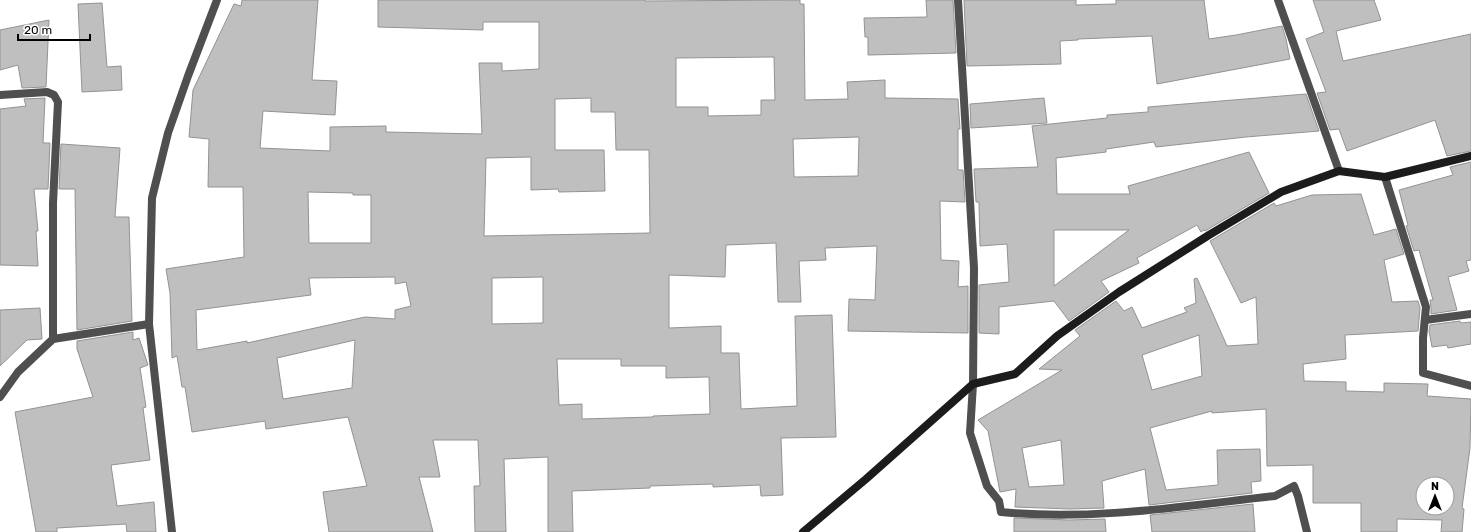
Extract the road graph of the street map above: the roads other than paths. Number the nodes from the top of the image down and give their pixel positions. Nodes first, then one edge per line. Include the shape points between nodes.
1 (217, 0) edge
2 (958, 0) edge
3 (1278, 0) edge
4 (0, 95) edge
5 (1471, 156) edge
6 (1339, 171) junction
7 (1385, 177) junction
8 (1471, 314) edge
9 (1425, 320) junction
10 (149, 324) junction
11 (53, 339) junction
12 (973, 384) junction
13 (1471, 386) edge
14 (0, 397) edge
15 (172, 532) edge
16 (803, 532) edge
17 (1307, 532) edge

1 - 10 street via 168,134 152,198
2 - 12 street via 974,268
3 - 6 street
4 - 11 street via 47,92 54,95 58,102 53,203
5 - 7 street
6 - 7 street
6 - 12 street via 1281,192 1209,235 1119,292 1057,336 1015,374
7 - 9 street via 1426,307
8 - 9 street
9 - 13 street via 1423,373
10 - 11 street
10 - 15 street
11 - 14 street via 18,372
12 - 16 street
12 - 17 street via 970,433 987,486 999,501 1001,512 1032,515 1095,515 1275,496 1294,486

